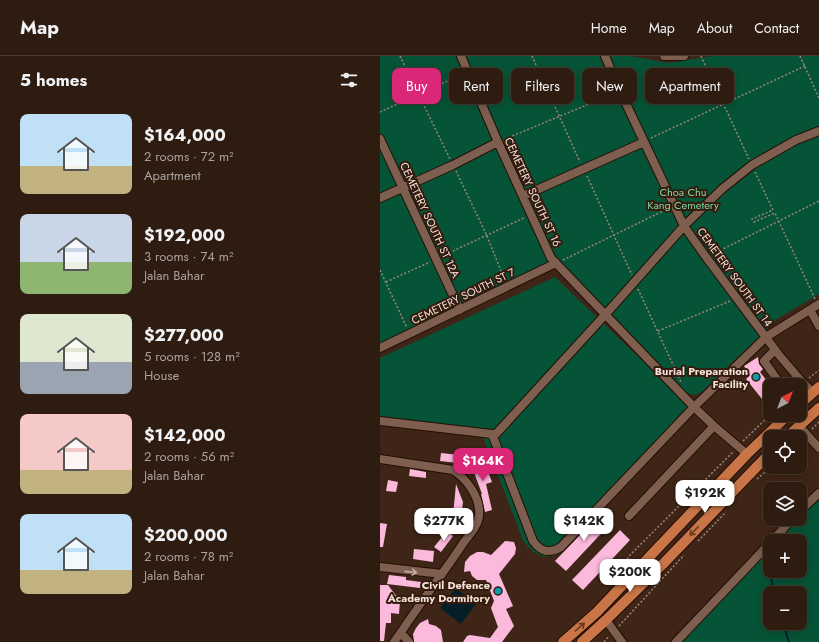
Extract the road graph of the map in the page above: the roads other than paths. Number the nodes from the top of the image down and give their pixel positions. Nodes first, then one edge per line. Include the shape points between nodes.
1 (461, 56) edge
2 (605, 56) edge
3 (664, 56) edge
4 (684, 56) edge
5 (819, 131) edge
6 (380, 139) edge
7 (498, 142) junction
8 (644, 142) junction
9 (402, 188) junction
10 (523, 196) junction
11 (380, 198) edge
12 (684, 226) junction
13 (556, 263) junction
14 (819, 304) edge
15 (460, 310) junction
16 (810, 310) junction
17 (605, 315) junction
18 (819, 326) edge
19 (766, 338) junction
20 (380, 348) edge
21 (776, 350) junction
22 (776, 378) edge
23 (816, 390) edge
24 (807, 398) edge
25 (694, 407) junction
26 (819, 408) edge
27 (380, 421) edge
28 (781, 422) edge
29 (714, 426) junction
30 (799, 426) junction
31 (795, 430) edge
32 (492, 434) junction
33 (819, 448) edge
34 (747, 454) junction
35 (380, 459) edge
36 (763, 460) edge
37 (819, 493) edge
38 (807, 504) edge
39 (629, 516) dead end
40 (786, 526) edge
41 (778, 534) edge
42 (763, 550) edge
43 (647, 559) junction
44 (663, 564) junction
45 (380, 567) edge
46 (442, 574) junction
47 (606, 620) junction
48 (401, 633) junction
49 (394, 642) edge
50 (409, 642) edge
51 (563, 642) edge
52 (582, 642) edge
53 (622, 642) edge
54 (676, 642) edge

1 - 7 lane, CEMETERY SOUTH ST 16
2 - 8 lane, CEMETERY SOUTH ST 14
3 - 4 lane
5 - 12 lane via 796,140 752,165 722,189
6 - 9 lane, CEMETERY SOUTH ST 12A
7 - 9 lane
7 - 10 lane, CEMETERY SOUTH ST 16
8 - 10 lane
8 - 12 lane, CEMETERY SOUTH ST 14
9 - 11 lane
9 - 15 lane, CEMETERY SOUTH ST 12A
10 - 13 lane, CEMETERY SOUTH ST 16 via 551,258
12 - 17 lane
12 - 19 lane, CEMETERY SOUTH ST 14
13 - 15 lane, CEMETERY SOUTH ST 7
13 - 17 lane, CEMETERY SOUTH ST 16
14 - 16 lane
15 - 20 lane, CEMETERY SOUTH ST 7
16 - 18 lane
16 - 19 lane
17 - 25 lane, CEMETERY SOUTH ST 16
17 - 32 lane via 496,434
19 - 21 lane, CEMETERY SOUTH ST 14
19 - 25 lane
21 - 22 lane via 764,361
21 - 23 lane, CEMETERY SOUTH ST 14 via 803,383
23 - 24 main road
25 - 29 lane, CEMETERY SOUTH ST 16
25 - 32 lane via 561,547 554,551 543,550 533,541
26 - 30 main road
27 - 32 lane
28 - 34 main road
29 - 34 lane, CEMETERY SOUTH ST 16
29 - 39 lane
30 - 31 main road
30 - 33 lane
34 - 43 main road
35 - 46 lane via 453,470 470,486 479,508 479,515 476,524
36 -> 44 main road
37 - 38 lane
40 - 41 lane
42 - 54 lane
43 - 44 main road via 659,556
51 -> 43 main road via 597,612
44 - 47 main road
45 -> 46 lane
46 - 48 lane
47 - 52 main road
47 - 53 lane
48 - 49 lane
48 - 50 lane

